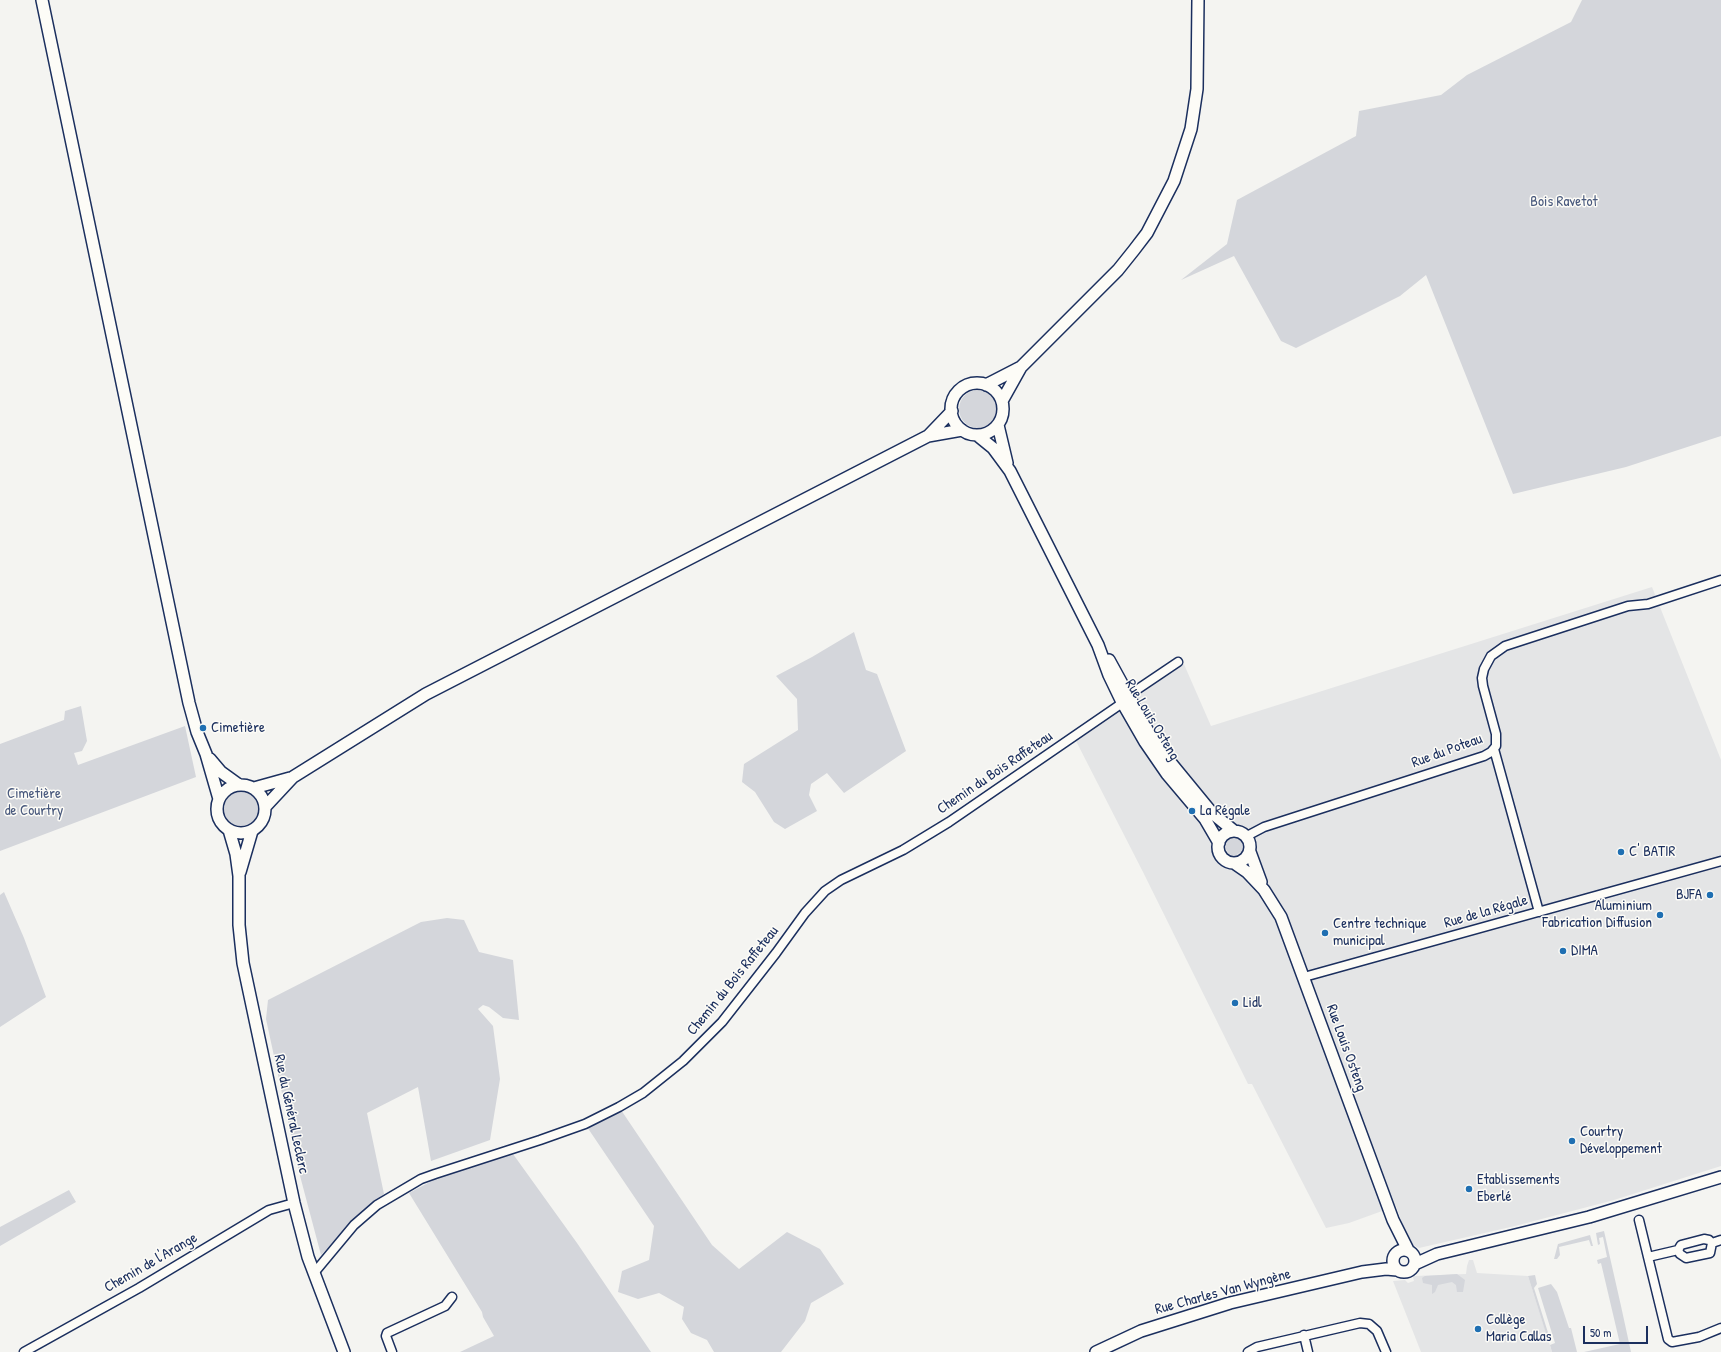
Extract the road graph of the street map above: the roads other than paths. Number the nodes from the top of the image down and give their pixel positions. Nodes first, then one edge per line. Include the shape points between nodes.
1 (42, 0) edge
2 (1198, 0) edge
3 (1021, 367) junction
4 (986, 385) junction
5 (1002, 401) junction
6 (952, 411) junction
7 (998, 425) junction
8 (962, 430) junction
9 (977, 435) junction
10 (928, 436) junction
11 (1010, 471) junction
12 (1721, 580) edge
13 (1178, 662) dead end
14 (1126, 699) junction
15 (1494, 749) junction
16 (206, 754) junction
17 (293, 777) junction
18 (239, 785) junction
19 (254, 788) junction
20 (219, 799) junction
21 (265, 807) junction
22 (229, 830) junction
23 (1234, 830) junction
24 (252, 831) junction
25 (1247, 836) junction
26 (1219, 843) junction
27 (1250, 852) junction
28 (1721, 861) edge
29 (1234, 863) junction
30 (239, 876) junction
31 (1264, 890) junction
32 (1539, 912) junction
33 (1304, 977) junction
34 (1721, 1177) edge
35 (294, 1203) junction
36 (1393, 1220) junction
37 (1639, 1220) dead end
38 (1721, 1240) edge
39 (1712, 1243) junction
40 (1678, 1250) junction
41 (1394, 1255) junction
42 (1412, 1256) junction
43 (1648, 1257) junction
44 (1397, 1270) junction
45 (1362, 1272) junction
46 (314, 1273) junction
47 (452, 1297) dead end
48 (1721, 1328) edge
49 (1304, 1335) junction
50 (24, 1352) edge
51 (344, 1352) edge
52 (392, 1352) edge
53 (1096, 1352) edge
54 (1248, 1352) edge
55 (1308, 1352) edge
56 (1386, 1352) edge

1 - 16 street via 196,732
2 - 3 street via 1197,89 1191,128 1174,181 1147,233 1118,270
3 - 4 street
3 - 5 street
4 - 5 street via 997,393
4 - 6 street via 973,384 963,388 956,395
5 - 7 street via 1003,413
6 - 8 street via 955,422
6 - 10 street
7 - 9 street via 988,433
7 - 11 street, Rue Louis Osteng
8 - 9 street
8 - 10 street
9 - 11 street, Rue Louis Osteng via 993,448
10 - 17 street via 445,684
11 - 14 street, Rue Louis Osteng via 1098,645 1109,659
12 - 15 street, Rue du Poteau via 1648,604 1628,606 1498,650 1487,662 1482,678 1496,734
13 - 14 street, Chemin du Bois Raffeteau
14 - 23 street, Rue Louis Osteng via 1176,771 1212,813
14 - 26 street, Rue Louis Osteng via 1156,759 1205,819
14 - 46 street, Chemin du Bois Raffeteau via 924,838 841,880 825,891 805,913 722,1022 683,1061 644,1093 584,1124 421,1179 378,1205 354,1225
15 - 25 street, Rue du Poteau via 1484,756 1264,827
15 - 32 street
16 - 18 street via 221,772
16 - 20 street
17 - 19 street
17 - 21 street
18 - 19 street
18 - 20 street via 231,787
19 - 21 street
20 - 22 street via 217,813
21 - 24 street via 262,821
22 - 24 street via 236,833
22 - 30 street, Rue du Général Leclerc
23 - 25 street
23 - 26 street via 1224,834
24 - 30 street, Rue du Général Leclerc
25 - 27 street
26 - 29 street via 1219,852 1225,860
27 - 29 street via 1244,860
27 - 31 street, Rue Louis Osteng
28 - 32 street, Rue de la Régale
29 - 31 street, Rue Louis Osteng via 1247,872
30 - 35 street, Rue du Général Leclerc via 239,925 244,963
31 - 33 street, Rue Louis Osteng via 1281,917
32 - 33 street, Rue de la Régale
33 - 36 street, Rue Louis Osteng
34 - 42 street via 1589,1217 1437,1254
35 - 46 street, Rue du Général Leclerc
35 - 50 street, Chemin de l'Arange via 269,1210 139,1288
36 - 41 street, Rue Louis Osteng
36 - 42 street, Rue Louis Osteng
37 - 43 street
38 - 39 street
39 - 40 street via 1704,1239 1681,1245
39 - 40 street via 1710,1253 1686,1258
40 - 43 street
41 - 42 street via 1402,1250
41 - 44 street via 1393,1264
41 - 45 street, Rue Charles Van Wyngène
42 - 44 street via 1414,1267 1408,1272
43 - 48 street via 1670,1341 1699,1337
44 - 45 street, Rue Charles Van Wyngène
45 - 53 street, Rue Charles Van Wyngène via 1203,1311 1141,1331
46 - 51 street, Rue du Général Leclerc
47 - 52 street via 445,1306 387,1333
49 - 54 street via 1257,1347
49 - 55 street
49 - 56 street via 1354,1323 1365,1323 1377,1331

